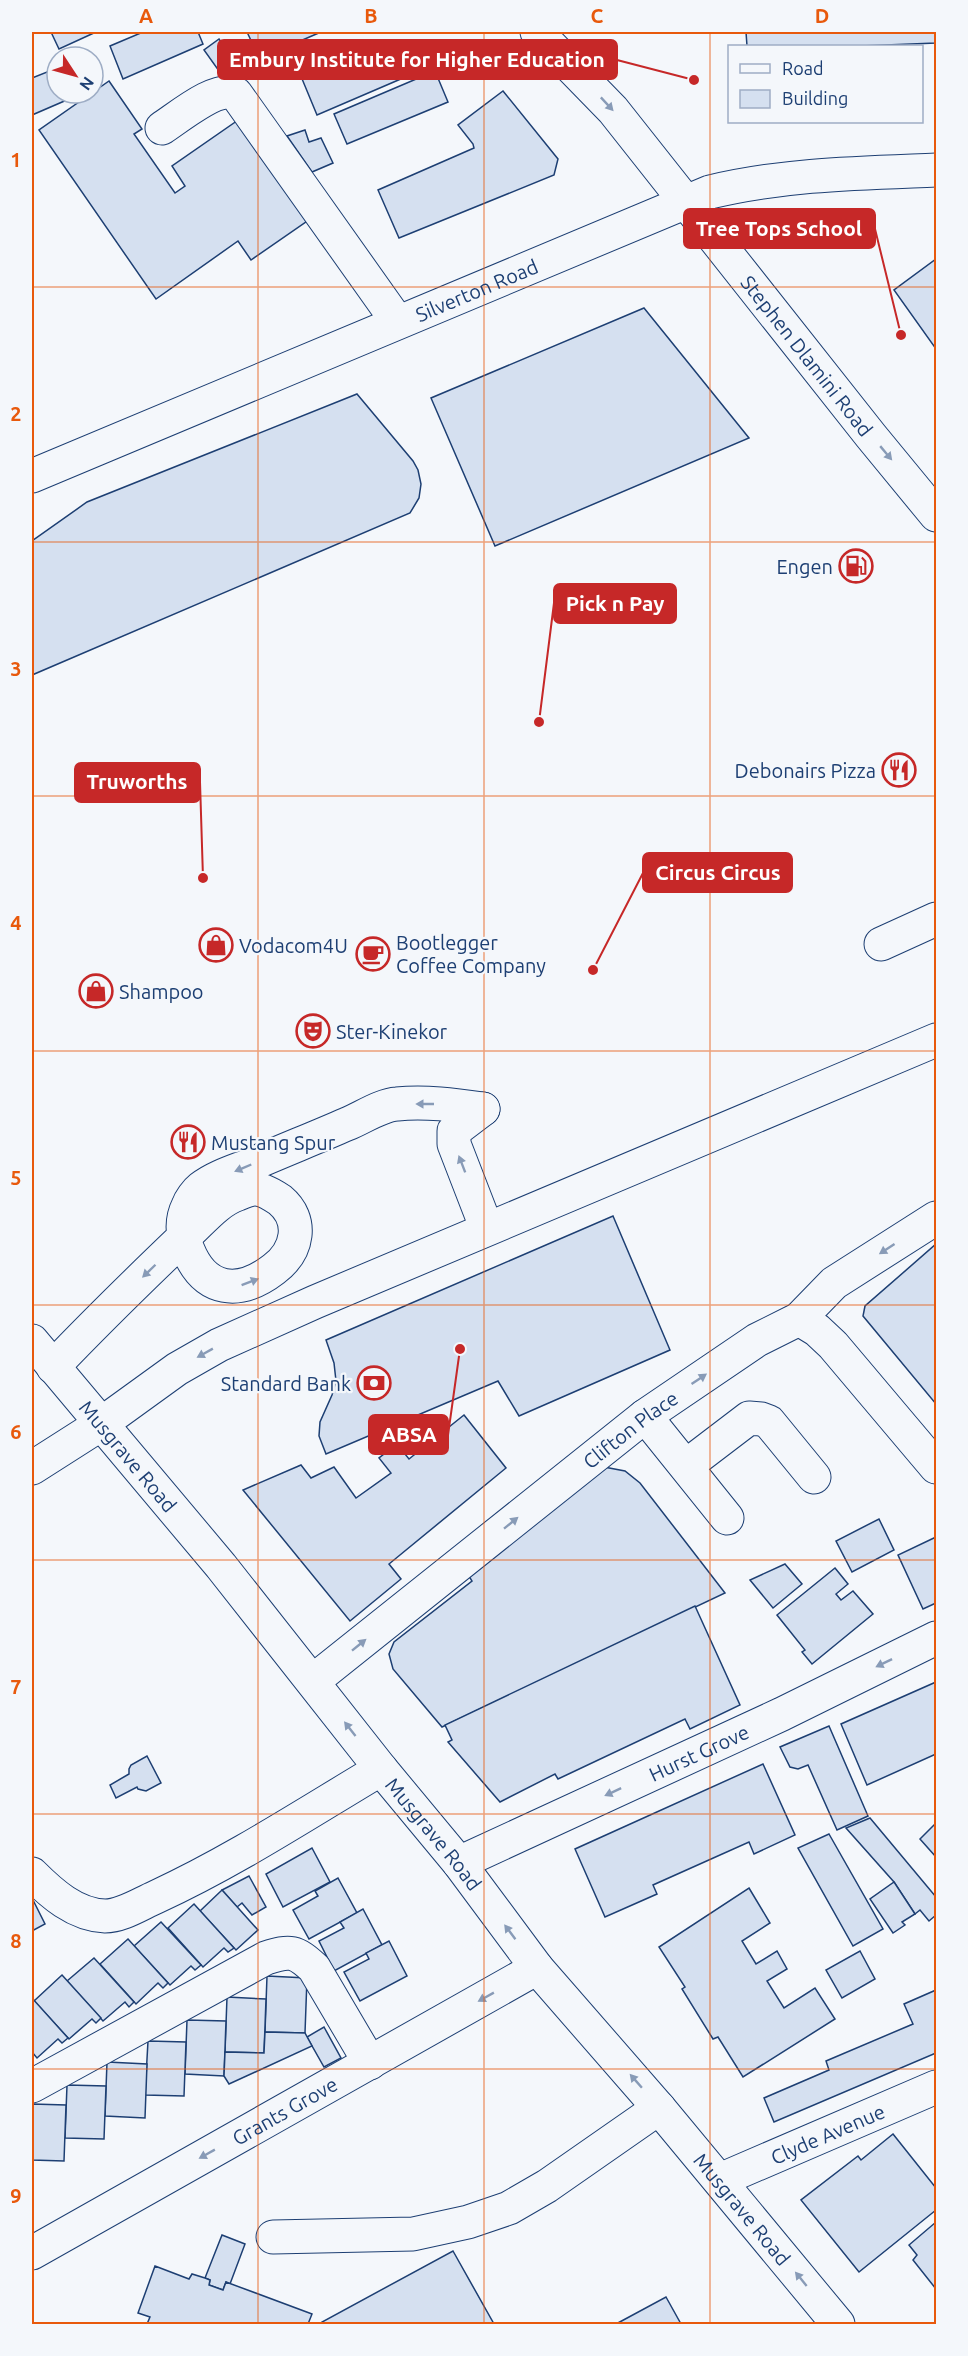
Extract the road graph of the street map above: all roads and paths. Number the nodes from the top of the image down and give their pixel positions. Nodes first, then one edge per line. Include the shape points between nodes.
1 (537, 32) edge
2 (162, 128) dead end
3 (936, 170) edge
4 (686, 201) junction
5 (397, 321) junction
6 (32, 476) edge
7 (936, 515) edge
8 (936, 919) edge
9 (881, 944) dead end
10 (936, 1041) edge
11 (936, 1218) edge
12 (483, 1219) dead end
13 (799, 1319) junction
14 (32, 1341) edge
15 (53, 1367) junction
16 (645, 1416) junction
17 (101, 1424) junction
18 (686, 1467) junction
19 (936, 1467) edge
20 (32, 1468) edge
21 (814, 1477) dead end
22 (728, 1518) dead end
23 (936, 1638) edge
24 (313, 1681) junction
25 (381, 1769) junction
26 (459, 1863) junction
27 (32, 1874) edge
28 (537, 1968) junction
29 (370, 2062) junction
30 (32, 2086) edge
31 (936, 2087) edge
32 (659, 2108) junction
33 (720, 2180) junction
34 (273, 2237) dead end
35 (32, 2253) edge
36 (837, 2325) edge

1 -> 4 street, Stephen Dlamini Road via 613,110
2 - 5 street via 218,93 236,94
3 - 4 street, Silverton Road via 784,178 740,185
4 - 5 street, Silverton Road
4 -> 7 street, Stephen Dlamini Road
5 - 6 street, Silverton Road
8 - 9 street
10 -> 17 street via 219,1345 177,1369
11 -> 13 street, Clifton Place via 834,1283
12 -> 15 street via 454,1144 454,1131 483,1109 395,1104 201,1188 188,1204 182,1223 184,1238
16 -> 13 street, Clifton Place via 756,1340
13 - 19 street via 833,1346
14 - 15 street, Musgrave Road
15 - 17 street, Musgrave Road
16 - 18 street
24 -> 16 street, Clifton Place
17 - 20 street
17 - 24 street, Musgrave Road
18 - 21 street via 749,1418 755,1418 769,1422
18 - 22 street
23 -> 26 street, Hurst Grove via 782,1714
25 -> 24 street, Musgrave Road
25 - 26 street, Musgrave Road
25 - 27 street via 183,1885 124,1912 105,1916 83,1911 53,1895
28 -> 26 street, Musgrave Road
28 -> 29 street, Grants Grove
32 -> 28 street, Musgrave Road
29 - 30 street via 314,1968 291,1952 267,1958
29 -> 35 street, Grants Grove
31 - 33 street, Clyde Avenue
32 - 33 street, Musgrave Road
32 - 34 street via 547,2186 509,2208 468,2222 413,2234
36 -> 33 street, Musgrave Road

